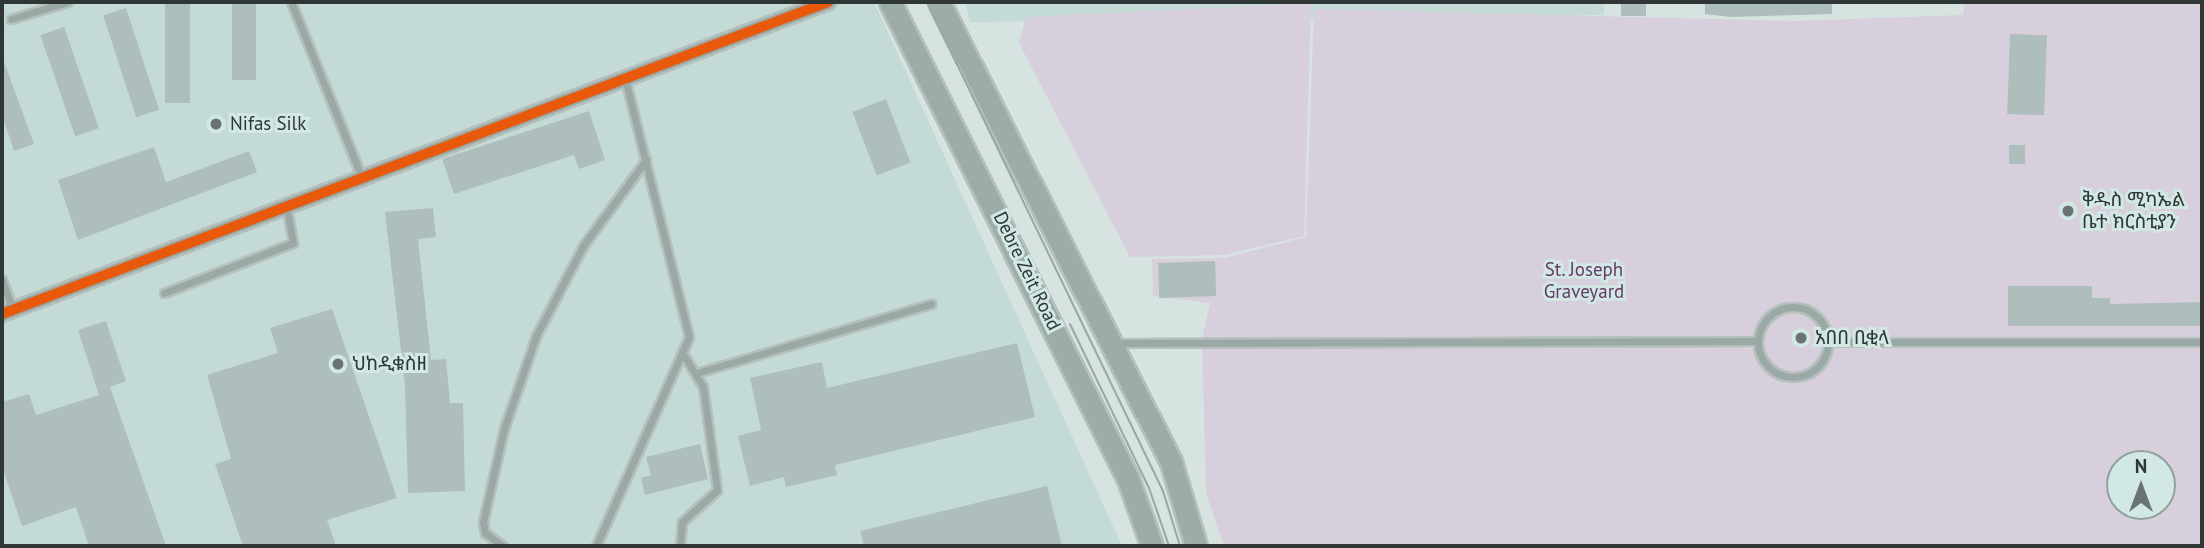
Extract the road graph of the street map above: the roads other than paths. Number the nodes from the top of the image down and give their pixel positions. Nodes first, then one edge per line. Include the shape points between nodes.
1 (67, 2) edge
2 (291, 2) edge
3 (828, 2) edge
4 (890, 2) edge
5 (939, 2) edge
6 (11, 19) dead end
7 (624, 74) junction
8 (646, 160) junction
9 (361, 175) junction
10 (285, 204) junction
11 (2, 280) edge
12 (164, 293) dead end
13 (931, 304) dead end
14 (7, 312) edge
15 (1758, 341) junction
16 (1829, 342) junction
17 (2202, 342) edge
18 (1108, 343) junction
19 (685, 357) junction
20 (699, 372) junction
21 (503, 546) edge
22 (596, 546) edge
23 (680, 546) edge
24 (1152, 546) edge
25 (1196, 546) edge

1 - 6 lane
2 - 9 lane
3 - 7 street
4 - 24 main road, Debre Zeit Road via 1123,467
5 - 18 main road
7 - 8 lane
7 - 9 street
8 - 19 lane via 689,337
8 - 21 lane via 583,246 536,336 504,429 483,522 485,533
9 - 10 street
10 - 12 lane via 293,243
10 - 14 street
11 - 14 lane
13 - 20 lane
15 - 16 lane via 1769,316 1794,307 1819,317
15 - 16 lane via 1768,366 1793,377 1818,367
15 - 18 lane
16 - 17 lane
18 - 25 main road via 1171,462
19 - 20 lane
19 - 22 lane
20 - 23 lane via 717,490 682,522

